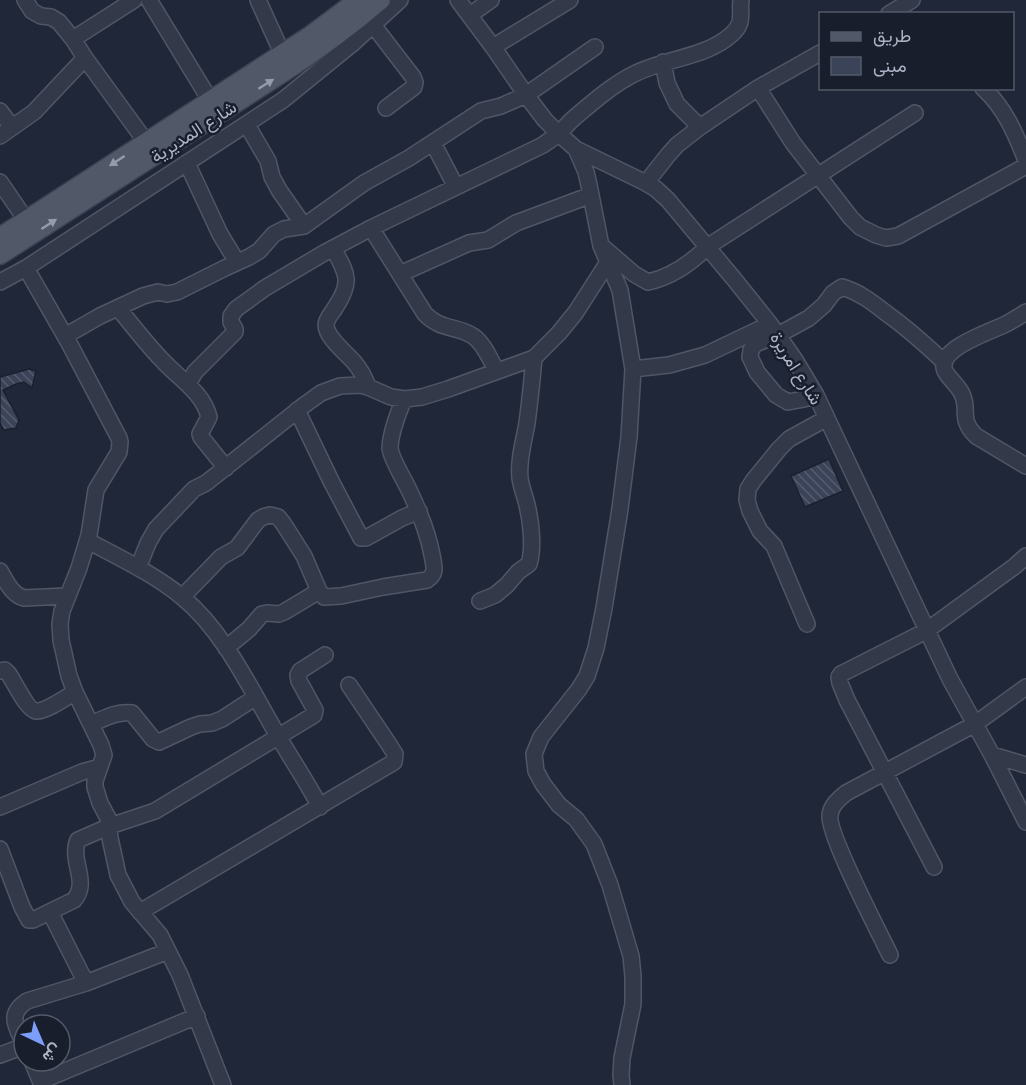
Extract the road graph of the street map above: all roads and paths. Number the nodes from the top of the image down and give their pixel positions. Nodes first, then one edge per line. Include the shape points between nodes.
1 (25, 0) edge
2 (134, 0) edge
3 (149, 0) edge
4 (258, 0) edge
5 (358, 0) edge
6 (381, 0) edge
7 (400, 0) edge
8 (458, 0) edge
9 (491, 0) edge
10 (570, 0) edge
11 (741, 0) edge
12 (912, 5) edge
13 (894, 12) edge
14 (470, 15) junction
15 (373, 25) junction
16 (73, 39) junction
17 (493, 47) junction
18 (595, 47) dead end
19 (282, 53) junction
20 (819, 53) edge
21 (85, 58) junction
22 (663, 62) junction
23 (758, 88) junction
24 (985, 90) edge
25 (526, 95) junction
26 (214, 108) junction
27 (386, 108) dead end
28 (0, 111) edge
29 (915, 113) dead end
30 (247, 125) junction
31 (700, 128) junction
32 (6, 131) edge
33 (559, 134) junction
34 (146, 142) junction
35 (433, 143) junction
36 (576, 149) junction
37 (1026, 160) edge
38 (187, 163) junction
39 (1026, 166) edge
40 (817, 176) junction
41 (0, 182) edge
42 (646, 183) junction
43 (456, 187) junction
44 (591, 195) junction
45 (26, 220) junction
46 (303, 226) junction
47 (371, 228) junction
48 (0, 237) edge
49 (601, 246) junction
50 (333, 248) junction
51 (707, 248) junction
52 (0, 255) edge
53 (237, 262) junction
54 (608, 262) junction
55 (26, 268) junction
56 (400, 274) junction
57 (0, 282) edge
58 (118, 308) junction
59 (1026, 312) edge
60 (774, 329) junction
61 (65, 336) junction
62 (534, 358) junction
63 (944, 362) junction
64 (633, 369) junction
65 (497, 371) junction
66 (188, 384) junction
67 (368, 387) junction
68 (816, 395) junction
69 (405, 399) junction
70 (297, 410) junction
71 (827, 418) junction
72 (1026, 466) edge
73 (226, 468) junction
74 (419, 512) junction
75 (88, 541) junction
76 (1026, 556) edge
77 (138, 568) junction
78 (0, 571) edge
79 (319, 591) junction
80 (66, 596) junction
81 (182, 597) junction
82 (480, 601) dead end
83 (807, 624) dead end
84 (926, 631) junction
85 (226, 648) junction
86 (325, 655) dead end
87 (0, 671) edge
88 (349, 685) dead end
89 (1026, 687) edge
90 (75, 692) junction
91 (256, 697) junction
92 (91, 724) junction
93 (975, 724) junction
94 (278, 736) junction
95 (992, 755) junction
96 (1026, 765) edge
97 (100, 767) junction
98 (884, 772) junction
99 (0, 807) edge
100 (320, 807) junction
101 (1026, 822) edge
102 (110, 826) junction
103 (0, 849) edge
104 (934, 867) dead end
105 (50, 912) junction
106 (140, 912) junction
107 (168, 951) junction
108 (890, 955) dead end
109 (86, 983) junction
110 (15, 1013) edge
111 (197, 1016) junction
112 (42, 1083) edge
113 (224, 1085) edge
114 (622, 1085) edge

1 - 16 street via 32,11 59,22
2 - 16 street
3 - 26 street
4 - 19 street
5 - 19 main road, شارع المديرية
26 -> 6 main road, شارع المديرية via 284,72
7 - 15 street
8 - 14 street, شارع امريرة
9 - 14 street
10 - 17 street
11 - 22 street via 741,18 730,36 702,51
12 - 13 street
14 - 17 street, شارع امريرة
15 - 27 street via 415,82 414,87
15 - 30 street
16 - 21 street
17 - 25 street, شارع امريرة
18 - 25 street
19 - 26 main road, شارع المديرية
20 - 23 street
21 - 32 street via 44,103
21 - 34 street
22 - 31 street via 677,104
22 - 33 street via 611,88
23 - 31 street
23 - 40 street
24 - 37 street via 1003,111
25 - 33 street, شارع امريرة
25 - 35 street via 481,111
26 - 34 main road, شارع المديرية
52 -> 26 main road, شارع المديرية
28 - 32 street
29 - 40 street
30 - 38 street
30 - 46 street via 279,190
31 - 42 street via 677,145
33 - 36 street, شارع امريرة
33 - 43 street
34 -> 45 main road, شارع المديرية
35 - 43 street
35 - 46 street via 364,183
36 - 42 street, شارع امريرة
36 - 44 street
38 - 53 street
38 - 55 street
39 - 40 street via 898,236 886,238 856,222
40 - 51 street
41 - 45 street
42 - 51 street, شارع امريرة via 668,200
43 - 47 street
44 - 49 street
44 - 56 street
45 - 48 main road, شارع المديرية
46 - 53 street via 274,234 259,251
47 - 50 street
47 - 56 street
49 - 51 street via 648,282 679,270
49 - 54 street
50 - 66 street via 236,309 231,316 235,332
50 - 67 street via 346,275 346,288 327,319 326,328 358,367
51 - 60 street, شارع امريرة
53 - 58 street via 177,291 143,296
54 - 62 street via 576,312
54 - 64 street via 620,290
55 - 57 street
55 - 61 street
56 - 65 street via 425,315 433,322 474,337
58 - 61 street
58 - 66 street
59 - 63 street via 966,342
60 - 63 street via 809,318 842,287 855,290 876,305
60 - 64 street via 705,355
60 - 68 street, شارع امريرة
60 - 68 street via 751,350 757,372 776,395 788,402
61 - 75 street via 120,442 96,490
62 - 65 street
62 - 82 street via 519,477 528,508 530,562 504,588
63 - 72 street via 944,370 963,395 970,430
64 - 114 street via 627,457 596,648 587,676 541,737 534,754 543,784 594,844 624,929 631,957 633,1004 622,1058
65 - 69 street via 432,395
66 - 73 street via 209,417 201,437
67 - 69 street
67 - 70 street via 340,386 321,393
68 - 71 street, شارع امريرة
69 - 74 street via 390,448
70 - 73 street
70 - 74 street via 362,538
71 - 83 street via 789,438 748,489 750,511 760,531 774,546
71 - 84 street, شارع امريرة
73 - 77 street via 194,489 156,529
74 - 79 street via 434,564 434,573 427,580 340,596 324,597
75 - 77 street
75 - 80 street
76 - 84 street
77 - 81 street
78 - 80 street via 19,597
79 - 81 street via 304,556 283,523 270,515 258,520 237,548 221,557
79 - 85 street via 284,612 262,614
80 - 90 street via 61,640
81 - 85 street
84 - 93 street, شارع امريرة
84 - 98 street via 839,677
85 - 91 street
86 - 94 street via 298,675 315,714
87 - 90 street via 6,671 34,711
88 - 100 street via 395,759
89 - 93 street
90 - 92 street
91 - 92 street via 222,719 191,727 159,742 132,713 114,714
91 - 94 street
92 - 97 street via 104,755
93 - 95 street, شارع امريرة
93 - 98 street
94 - 100 street
94 - 102 street via 155,811
95 - 96 street
95 - 101 street, شارع امريرة
97 - 99 street
97 - 102 street via 94,787
98 - 104 street
98 - 108 street via 846,793 835,803 830,815 841,852
100 - 106 street
102 - 105 street via 78,840 75,852 81,882 77,897
102 - 106 street via 118,875
103 - 105 street via 28,919
105 - 109 street
106 - 107 street
107 - 109 street
107 - 111 street
109 - 110 street via 27,1001
111 - 112 street
111 - 113 street

